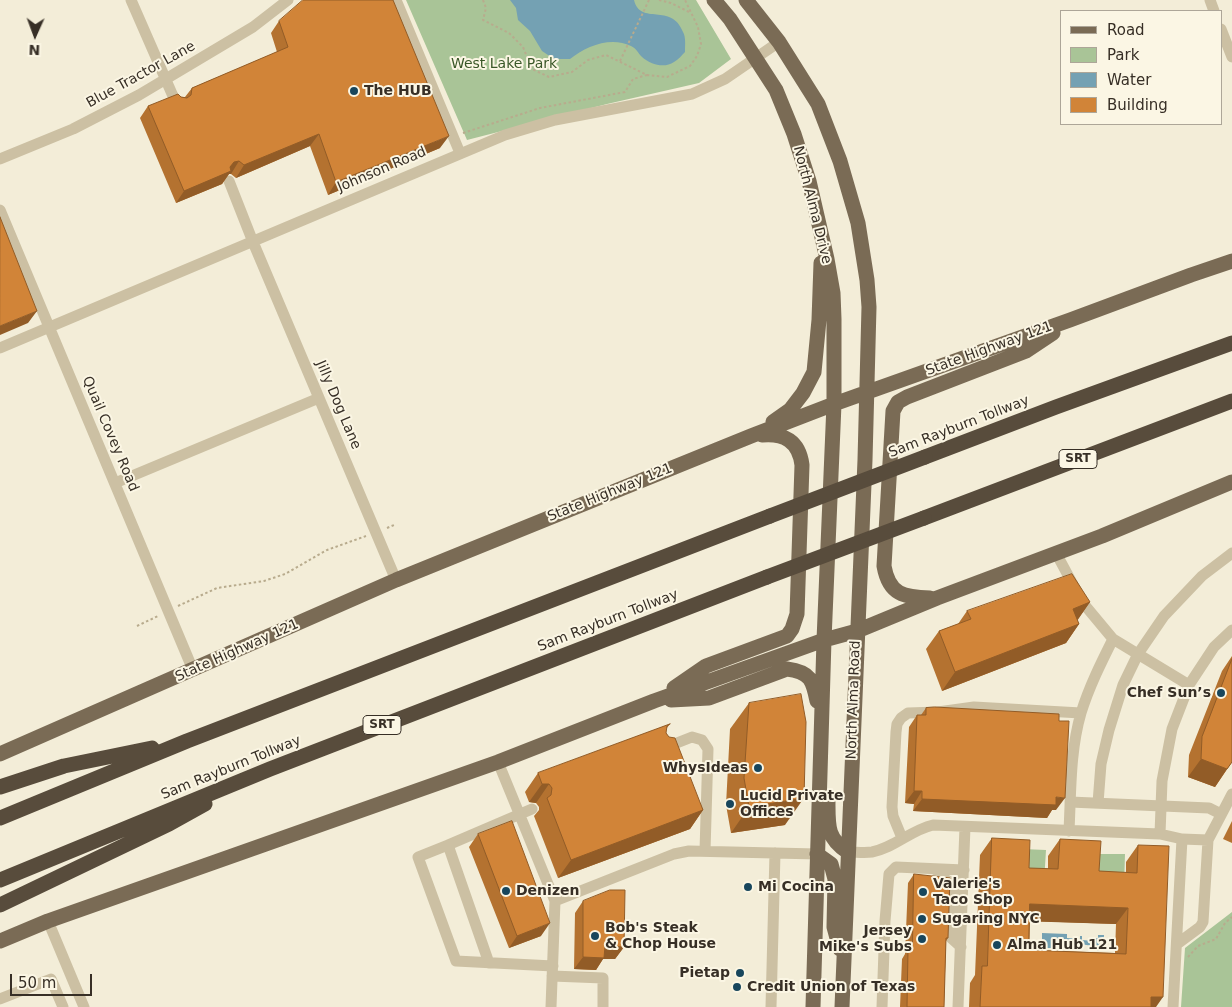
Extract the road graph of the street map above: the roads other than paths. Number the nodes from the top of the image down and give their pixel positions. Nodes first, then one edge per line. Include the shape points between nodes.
1 (131, 0) edge
2 (288, 0) edge
3 (396, 0) edge
4 (714, 0) edge
5 (746, 0) edge
6 (1222, 32) edge
7 (779, 42) junction
8 (1232, 57) edge
9 (757, 59) junction
10 (165, 80) junction
11 (176, 103) edge
12 (460, 153) junction
13 (0, 159) edge
14 (228, 181) edge
15 (0, 210) edge
16 (822, 235) junction
17 (253, 242) junction
18 (1232, 261) edge
19 (1070, 320) junction
20 (49, 328) junction
21 (1232, 343) edge
22 (0, 348) edge
23 (866, 393) junction
24 (319, 398) junction
25 (1232, 400) edge
26 (834, 404) junction
27 (751, 436) junction
28 (1232, 482) edge
29 (115, 483) junction
30 (1232, 553) edge
31 (1056, 554) junction
32 (396, 580) junction
33 (937, 598) junction
34 (1232, 630) edge
35 (857, 631) junction
36 (1113, 638) junction
37 (824, 640) junction
38 (1138, 654) junction
39 (193, 670) junction
40 (1189, 685) junction
41 (654, 701) junction
42 (1081, 713) junction
43 (821, 721) junction
44 (187, 741) junction
45 (660, 749) edge
46 (0, 754) edge
47 (498, 762) junction
48 (894, 766) junction
49 (907, 766) dead end
50 (270, 769) junction
51 (819, 782) junction
52 (0, 787) edge
53 (1232, 794) edge
54 (1070, 802) junction
55 (1098, 803) junction
56 (1161, 805) junction
57 (532, 809) dead end
58 (520, 814) junction
59 (1221, 814) junction
60 (0, 818) edge
61 (966, 827) junction
62 (1069, 830) junction
63 (1160, 834) junction
64 (902, 838) junction
65 (1182, 839) junction
66 (1208, 840) junction
67 (448, 845) junction
68 (705, 851) junction
69 (775, 852) junction
70 (848, 852) junction
71 (817, 854) junction
72 (919, 867) junction
73 (964, 870) junction
74 (0, 880) edge
75 (555, 901) junction
76 (0, 905) edge
77 (48, 921) junction
78 (0, 941) edge
79 (1177, 944) junction
80 (960, 947) junction
81 (844, 961) junction
82 (489, 963) junction
83 (553, 971) junction
84 (0, 998) edge
85 (62, 1007) edge
86 (84, 1007) edge
87 (551, 1007) edge
88 (603, 1007) edge
89 (771, 1007) edge
90 (813, 1007) edge
91 (842, 1007) edge
92 (882, 1007) edge
93 (958, 1007) edge
94 (1173, 1007) edge

1 - 10 street
2 - 10 street, Blue Tractor Lane via 252,27
3 - 12 street
4 - 9 main road, North Alma Drive
5 - 7 main road
6 - 8 street
7 - 9 street, Johnson Road
7 - 23 main road via 818,104 840,161 858,223 867,280
9 - 12 street, Johnson Road via 692,94 555,120
9 - 16 main road, North Alma Drive via 776,90 794,134
10 - 11 street
10 - 13 street, Blue Tractor Lane via 73,129
12 - 17 street, Johnson Road
14 - 17 street, Jilly Dog Lane
15 - 20 street, Quail Covey Road
16 - 26 main road, North Alma Drive via 834,319
16 - 27 main road via 814,372 790,410
17 - 20 street, Johnson Road
17 - 24 street, Jilly Dog Lane
18 - 19 main road, State Highway 121
19 - 23 main road, State Highway 121
19 - 33 main road via 1026,351 907,397 898,402 893,411 884,566 886,578 896,592 910,597
20 - 22 street, Johnson Road
20 - 29 street, Quail Covey Road
21 - 44 highway, Sam Rayburn Tollway, bridge via 770,516
23 - 26 main road, State Highway 121
23 - 35 main road, North Alma Road
24 - 29 street
24 - 32 street, Jilly Dog Lane
25 - 50 highway, Sam Rayburn Tollway / SRT, bridge
26 - 27 main road, State Highway 121
26 - 37 main road
27 - 32 main road, State Highway 121
27 - 41 main road via 775,434 784,437 795,445 801,458 795,622 787,636 706,666
28 - 31 main road
29 - 39 street, Quail Covey Road
30 - 38 street via 1202,576 1164,616
31 - 33 main road
31 - 36 street via 1083,602
32 - 39 main road, State Highway 121
33 - 35 main road
34 - 40 street via 1214,647
35 - 37 main road
35 - 70 main road, North Alma Road
36 - 38 street
36 - 42 street
37 - 41 main road
37 - 43 main road
38 - 40 street
38 - 55 street via 1123,684 1109,730 1101,764
39 - 46 main road, State Highway 121
40 - 56 street via 1172,729
41 - 43 main road via 710,698 788,669 799,670 813,684
41 - 47 main road
42 - 48 street via 974,707 908,713 897,724
42 - 54 street via 1072,765
43 - 51 main road
44 - 52 highway via 64,766
44 - 60 highway, Sam Rayburn Tollway
45 - 68 street via 692,737 702,740 708,749
47 - 58 street
47 - 77 main road
48 - 49 street
48 - 64 street via 892,807
50 - 74 highway, Sam Rayburn Tollway / SRT
50 - 76 highway via 169,824
51 - 70 main road via 826,787 828,795 830,834
51 - 71 main road
53 - 59 street
54 - 55 street
54 - 62 street
55 - 56 street
56 - 59 street via 1209,808
56 - 63 street
57 - 58 street
58 - 67 street
58 - 75 street
59 - 66 street
61 - 62 street via 1024,822
61 - 64 street via 933,825
61 - 73 street
62 - 63 street
63 - 65 street
64 - 70 street via 887,848
65 - 66 street
65 - 79 street
66 - 79 street via 1203,922
67 - 82 street
67 - 82 street via 418,857 456,961
68 - 69 street
68 - 75 street via 674,854
69 - 71 street
69 - 89 street
70 - 81 main road, North Alma Road
71 - 81 main road via 831,864 835,879 834,927
71 - 90 main road
72 - 73 street
72 - 80 street via 926,878 947,879 952,883 951,938
72 - 92 street via 896,867 889,874
73 - 80 street
75 - 83 street
77 - 78 main road
77 - 86 street
79 - 94 street
80 - 93 street
81 - 91 main road, North Alma Road
82 - 83 street
83 - 87 street
83 - 88 street via 603,978
84 - 85 street via 51,979

